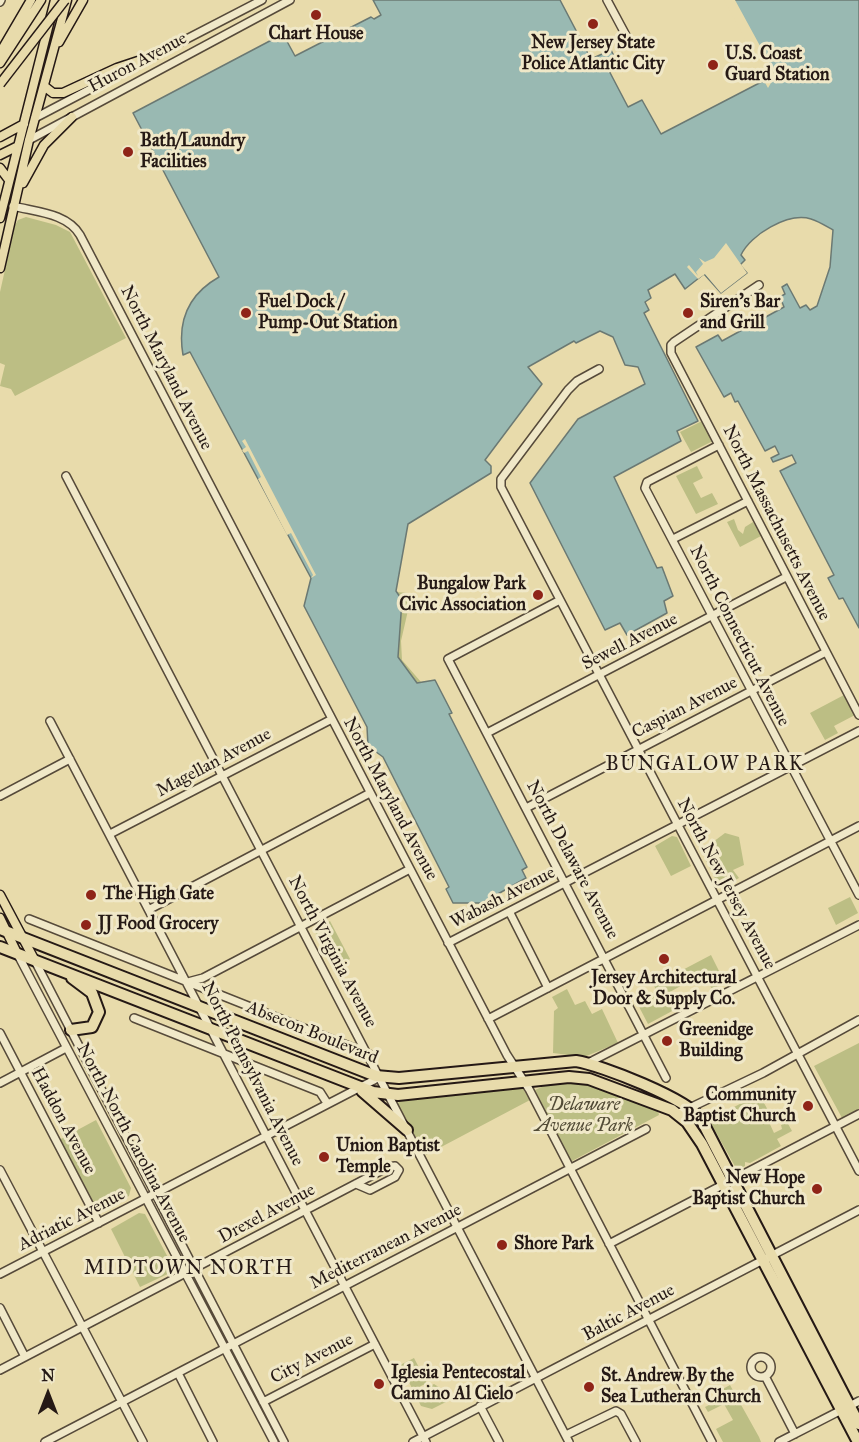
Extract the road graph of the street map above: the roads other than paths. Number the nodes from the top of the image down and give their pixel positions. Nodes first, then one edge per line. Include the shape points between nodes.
1 (31, 0) edge
2 (41, 0) edge
3 (55, 0) edge
4 (66, 0) edge
5 (83, 0) edge
6 (262, 0) edge
7 (290, 0) edge
8 (607, 0) edge
9 (629, 41) dead end
10 (52, 52) junction
11 (0, 53) edge
12 (153, 56) junction
13 (0, 63) edge
14 (0, 84) edge
15 (44, 86) junction
16 (72, 117) junction
17 (35, 118) junction
18 (23, 125) junction
19 (0, 137) edge
20 (29, 140) junction
21 (18, 146) junction
22 (0, 155) edge
23 (0, 168) edge
24 (9, 180) junction
25 (14, 203) junction
26 (0, 218) edge
27 (0, 268) edge
28 (759, 285) dead end
29 (598, 369) dead end
30 (719, 445) junction
31 (66, 476) dead end
32 (748, 501) junction
33 (673, 539) junction
34 (786, 577) junction
35 (560, 600) junction
36 (712, 616) junction
37 (826, 652) junction
38 (599, 674) junction
39 (750, 691) junction
40 (859, 715) edge
41 (332, 719) junction
42 (50, 721) dead end
43 (859, 731) edge
44 (487, 734) junction
45 (637, 750) junction
46 (69, 759) junction
47 (790, 766) junction
48 (222, 775) junction
49 (370, 793) junction
50 (0, 796) edge
51 (526, 808) junction
52 (677, 826) junction
53 (859, 826) edge
54 (110, 834) junction
55 (831, 841) junction
56 (261, 850) junction
57 (410, 869) junction
58 (565, 884) junction
59 (859, 895) edge
60 (0, 896) edge
61 (720, 901) junction
62 (150, 909) junction
63 (510, 913) junction
64 (0, 918) edge
65 (29, 920) dead end
66 (301, 925) junction
67 (859, 925) edge
68 (3, 930) edge
69 (22, 937) junction
70 (448, 943) junction
71 (0, 946) edge
72 (17, 953) junction
73 (34, 958) junction
74 (606, 960) junction
75 (55, 967) junction
76 (758, 977) junction
77 (188, 982) junction
78 (548, 988) junction
79 (197, 1005) junction
80 (134, 1018) dead end
81 (488, 1019) junction
82 (859, 1020) edge
83 (210, 1029) junction
84 (71, 1030) junction
85 (0, 1033) edge
86 (644, 1034) junction
87 (66, 1048) junction
88 (798, 1053) junction
89 (369, 1054) junction
90 (226, 1055) junction
91 (588, 1063) junction
92 (514, 1066) junction
93 (20, 1072) junction
94 (381, 1077) junction
95 (666, 1078) dead end
96 (525, 1082) junction
97 (0, 1083) edge
98 (357, 1087) junction
99 (389, 1095) junction
100 (327, 1103) junction
101 (691, 1107) junction
102 (677, 1114) junction
103 (859, 1114) edge
104 (836, 1126) junction
105 (646, 1129) dead end
106 (407, 1130) junction
107 (268, 1135) junction
108 (570, 1169) junction
109 (0, 1170) edge
110 (859, 1171) edge
111 (728, 1182) junction
112 (356, 1184) junction
113 (155, 1194) junction
114 (146, 1199) junction
115 (306, 1210) junction
116 (859, 1210) edge
117 (99, 1223) junction
118 (459, 1227) junction
119 (609, 1244) junction
120 (43, 1252) junction
121 (767, 1258) junction
122 (194, 1269) junction
123 (186, 1273) junction
124 (0, 1274) edge
125 (345, 1286) junction
126 (0, 1308) edge
127 (649, 1320) junction
128 (83, 1327) junction
129 (232, 1344) junction
130 (375, 1344) junction
131 (224, 1349) junction
132 (25, 1357) junction
133 (0, 1370) edge
134 (178, 1373) junction
135 (765, 1376) dead end
136 (535, 1378) junction
137 (122, 1402) junction
138 (263, 1402) junction
139 (480, 1406) junction
140 (850, 1406) edge
141 (859, 1424) edge
142 (795, 1434) junction
143 (424, 1439) edge
144 (567, 1439) edge
145 (45, 1442) edge
146 (143, 1442) edge
147 (213, 1442) edge
148 (274, 1442) edge
149 (284, 1442) edge
150 (413, 1442) edge
151 (499, 1442) edge
152 (636, 1442) edge
153 (712, 1442) edge
154 (779, 1442) edge
155 (858, 1442) edge

1 - 11 main road
2 - 13 main road
3 - 18 main road
4 - 10 main road
4 - 14 main road, bridge
5 - 10 main road
6 - 12 street, Huron Avenue
7 - 16 street, Huron Avenue
8 - 9 street
10 - 15 main road
12 - 15 main road via 63,93 53,93
12 - 17 street, Huron Avenue
15 - 17 main road
16 - 20 street, Huron Avenue
16 - 25 main road via 44,145
17 - 18 main road, Huron Avenue
17 - 20 main road
18 - 19 main road, Huron Avenue
18 - 21 main road
20 - 21 main road, Huron Avenue
20 - 25 main road
21 - 22 main road, Huron Avenue
21 - 24 main road
23 - 24 main road
24 - 26 main road
25 - 27 main road
25 - 41 street, North Maryland Avenue via 61,219 77,230
28 - 30 street, North Massachusetts Avenue via 671,345 671,354
29 - 35 street, North New Jersey Avenue via 568,390 500,484
30 - 32 street, North Massachusetts Avenue
30 - 33 street, North Connecticut Avenue via 646,485
31 - 48 street, North Virginia Avenue
32 - 33 street
32 - 34 street, North Massachusetts Avenue
33 - 36 street, North Connecticut Avenue
34 - 36 street, Sewell Avenue
34 - 37 street, North Massachusetts Avenue
35 - 38 street, North New Jersey Avenue
35 - 44 street, North Delaware Avenue via 448,659
36 - 38 street, Sewell Avenue
36 - 39 street, North Connecticut Avenue
37 - 39 street, Caspian Avenue
37 - 40 street, North Massachusetts Avenue
38 - 44 street, Sewell Avenue
38 - 45 street, North New Jersey Avenue
39 - 45 street, Caspian Avenue
39 - 47 street, North Connecticut Avenue
41 - 48 street, Magellan Avenue
41 - 49 street, North Maryland Avenue
42 - 46 street, North Pennsylvania Avenue
43 - 47 street, Wabash Avenue
44 - 51 street, North Delaware Avenue
45 - 51 street, Caspian Avenue
45 - 52 street, North New Jersey Avenue
46 - 50 street
46 - 54 street, North Pennsylvania Avenue
47 - 52 street, Wabash Avenue
47 - 55 street, North Connecticut Avenue
48 - 54 street, Magellan Avenue
48 - 56 street, North Virginia Avenue
49 - 56 street
49 - 57 street, North Maryland Avenue
51 - 58 street, North Delaware Avenue
52 - 58 street, Wabash Avenue
52 - 61 street, North New Jersey Avenue
53 - 55 street
54 - 62 street, North Pennsylvania Avenue
55 - 59 street, North Connecticut Avenue
55 - 61 street
56 - 62 street
56 - 66 street, North Virginia Avenue
57 - 66 street
57 - 70 street, North Maryland Avenue
58 - 63 street, Wabash Avenue
58 - 74 street, North Delaware Avenue
60 - 69 main road
61 - 74 street
61 - 76 street, North New Jersey Avenue
62 - 77 street, North Pennsylvania Avenue
63 - 70 street, Wabash Avenue
63 - 78 street
64 - 68 main road
65 - 77 street
66 - 77 street
66 - 89 street, North Virginia Avenue
67 - 76 street
68 - 69 highway, Absecon Boulevard
68 - 72 main road
69 - 73 main road
69 - 79 highway, Absecon Boulevard
70 - 81 street, North Maryland Avenue
71 - 72 highway, Absecon Boulevard
72 - 73 highway, Absecon Boulevard
72 - 87 street, North North Carolina Avenue
73 - 75 highway, Absecon Boulevard
73 - 84 street, North North Carolina Avenue
74 - 78 street
74 - 86 street, North Delaware Avenue
75 - 83 highway, Absecon Boulevard
75 - 84 highway via 88,990 98,1008 98,1019 92,1027
76 - 86 street
76 - 88 street, North New Jersey Avenue
77 - 79 street, North Pennsylvania Avenue
77 - 89 street
78 - 81 street
79 - 83 street, North Pennsylvania Avenue
79 - 94 highway, Absecon Boulevard
80 - 90 street
81 - 92 street, North Maryland Avenue
82 - 88 street
83 - 90 street, North Pennsylvania Avenue
83 - 98 highway, Absecon Boulevard
84 - 113 street, North North Carolina Avenue
85 - 93 street, Haddon Avenue
86 - 91 street
86 - 95 street, North Delaware Avenue
87 - 93 street
87 - 114 street, North North Carolina Avenue
88 - 101 street
88 - 104 street, North New Jersey Avenue
89 - 94 street, North Virginia Avenue
90 - 100 street via 320,1092
90 - 107 street, North Pennsylvania Avenue
91 - 92 highway, Absecon Boulevard
91 - 101 highway, Absecon Boulevard
92 - 94 highway, Absecon Boulevard
92 - 96 street, North Maryland Avenue
93 - 97 street
93 - 117 street, Haddon Avenue
94 - 98 street, Adriatic Avenue
94 - 99 street, North Virginia Avenue
96 - 99 highway, Absecon Boulevard
96 - 102 highway, Absecon Boulevard via 589,1079
96 - 108 street, North Maryland Avenue
98 - 99 highway, Absecon Boulevard
98 - 100 street, Adriatic Avenue
98 - 106 highway
99 - 106 street, North Virginia Avenue
100 - 107 street, Adriatic Avenue
101 - 102 street
101 - 111 highway via 701,1119
102 - 111 highway via 699,1138
103 - 104 street
104 - 110 street, North New Jersey Avenue
104 - 111 street
105 - 108 street, Mediterranean Avenue
106 - 118 street, North Virginia Avenue
107 - 113 street, Adriatic Avenue
107 - 115 street, North Pennsylvania Avenue
108 - 118 street, Mediterranean Avenue
108 - 119 street, North Maryland Avenue
109 - 120 street
111 - 119 street
111 - 121 highway
112 - 112 street, Drexel Avenue via 370,1191 395,1177 399,1170 388,1167
112 - 115 street, Drexel Avenue
113 - 114 street, Adriatic Avenue
113 - 122 street, North North Carolina Avenue
114 - 117 street, Adriatic Avenue
114 - 123 street, North North Carolina Avenue
115 - 122 street, Drexel Avenue
115 - 125 street, North Pennsylvania Avenue
116 - 121 street, Baltic Avenue
117 - 120 street, Adriatic Avenue
118 - 125 street, Mediterranean Avenue
118 - 136 street, North Virginia Avenue
119 - 127 street, North Maryland Avenue
120 - 124 street, Adriatic Avenue
120 - 128 street
121 - 127 street, Baltic Avenue
121 - 140 highway
122 - 123 street, Drexel Avenue
122 - 129 street, North North Carolina Avenue
123 - 128 street, Drexel Avenue
123 - 131 street, North North Carolina Avenue
125 - 129 street, Mediterranean Avenue
125 - 130 street, North Pennsylvania Avenue
126 - 132 street
127 - 136 street, Baltic Avenue
127 - 153 street, North Maryland Avenue
128 - 132 street, Drexel Avenue
128 - 137 street
129 - 131 street, Mediterranean Avenue
129 - 138 street, North North Carolina Avenue
130 - 138 street, City Avenue
130 - 143 street, North Pennsylvania Avenue
131 - 134 street, Mediterranean Avenue
131 - 148 street, North North Carolina Avenue
132 - 133 street, Drexel Avenue
134 - 137 street, Mediterranean Avenue
134 - 147 street
135 - 142 street
136 - 139 street, Baltic Avenue
136 - 144 street, North Virginia Avenue
137 - 145 street, Mediterranean Avenue
137 - 146 street
138 - 149 street, North North Carolina Avenue
139 - 143 street, Baltic Avenue
139 - 151 street
140 - 141 highway
140 - 142 street
140 - 155 highway
142 - 154 street
143 - 150 street, Baltic Avenue
144 - 152 street via 616,1411

